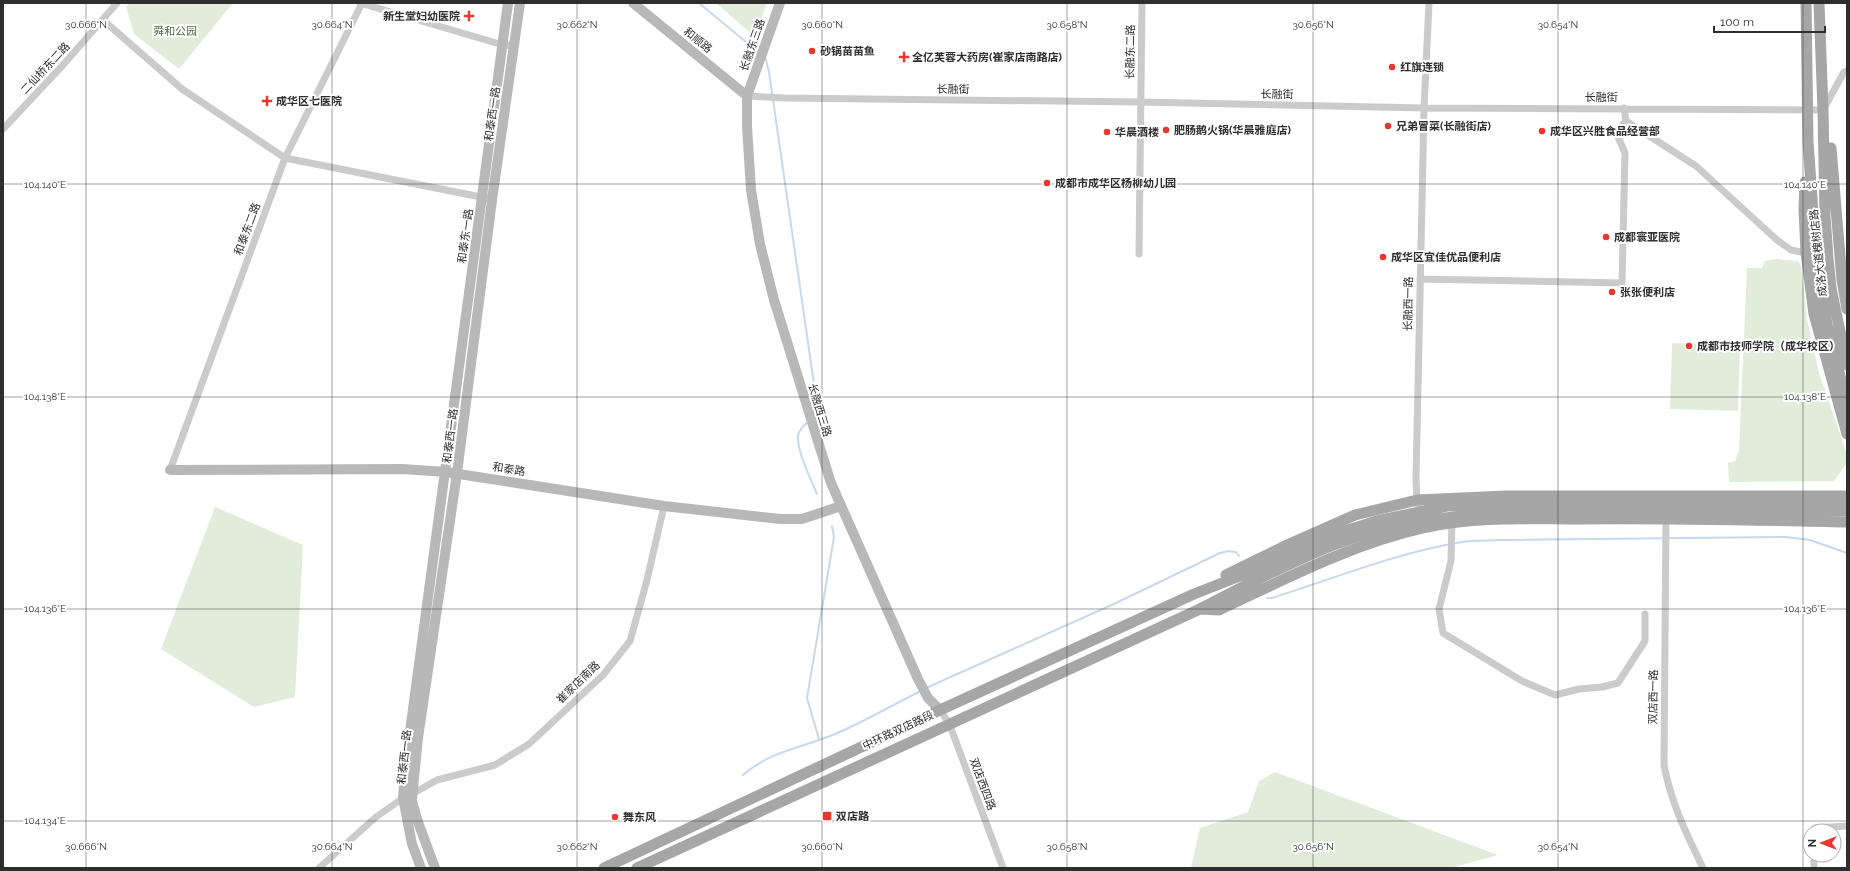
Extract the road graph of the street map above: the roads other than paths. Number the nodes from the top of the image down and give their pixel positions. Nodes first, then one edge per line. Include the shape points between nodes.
1 (116, 3) edge
2 (361, 3) edge
3 (508, 3) edge
4 (520, 3) edge
5 (633, 3) edge
6 (780, 3) edge
7 (1142, 3) edge
8 (1429, 3) edge
9 (1806, 3) edge
10 (1819, 3) edge
11 (102, 20) junction
12 (503, 45) junction
13 (514, 46) junction
14 (1847, 71) edge
15 (747, 96) junction
16 (1140, 102) junction
17 (1424, 108) junction
18 (1624, 108) junction
19 (1807, 110) junction
20 (1823, 110) junction
21 (1626, 121) junction
22 (3, 129) edge
23 (1808, 142) junction
24 (285, 158) junction
25 (487, 198) junction
26 (1819, 216) junction
27 (1806, 253) junction
28 (1139, 254) dead end
29 (1420, 279) junction
30 (1847, 309) edge
31 (1847, 365) edge
32 (1847, 404) edge
33 (1847, 434) edge
34 (170, 470) joint
35 (446, 472) junction
36 (457, 473) junction
37 (1847, 496) edge
38 (1417, 500) junction
39 (1847, 502) edge
40 (664, 506) junction
41 (840, 506) junction
42 (1847, 511) edge
43 (1666, 518) junction
44 (1847, 522) edge
45 (1452, 523) junction
46 (1423, 528) junction
47 (1262, 572) junction
48 (1194, 594) junction
49 (1200, 609) junction
50 (1645, 614) dead end
51 (940, 710) junction
52 (949, 723) junction
53 (408, 796) junction
54 (318, 868) edge
55 (421, 868) edge
56 (435, 868) edge
57 (604, 868) edge
58 (637, 868) edge
59 (1003, 868) edge
60 (1703, 868) edge

1 - 11 street, 二仙桥东二路
2 - 12 street
2 - 24 street, 和泰东二路
3 - 12 street, 和泰东一路
4 - 13 street, 和泰西一路
5 - 15 street, 和顺路
6 - 15 street, 长融东三路
7 - 16 street, 长融东二路
8 - 17 street, 长融西一路
9 - 19 main road, 成洛大道槐树店路
10 - 20 main road, 成洛大道槐树店路
11 - 22 street, 二仙桥东二路
11 - 24 street via 182,89
12 - 13 street
12 - 25 street, 和泰东一路
13 - 25 street, 和泰西一路
14 - 20 street via 1844,72
15 - 16 street, 长融街
15 - 41 street, 长融西三路 via 751,190 760,244 778,315
16 - 17 street, 长融街
16 - 28 street, 长融东二路
17 - 18 street, 长融街
17 - 29 street, 长融西一路
18 - 19 street, 长融街
18 - 21 street
19 - 20 street, 长融街
19 - 23 main road, 成洛大道槐树店路
20 - 26 main road, 成洛大道槐树店路
20 - 30 main road via 1830,146
21 - 27 street via 1696,166 1778,240 1792,250
21 - 29 street via 1616,132 1625,152 1622,283
23 - 26 main road, 成洛大道槐树店路
23 - 27 main road via 1804,210
24 - 25 street
24 - 34 street, 和泰东二路
25 - 35 street, 和泰东一路
25 - 36 street, 和泰西一路
26 - 31 main road, 成洛大道槐树店路
26 - 32 main road, 成洛大道槐树店路 via 1818,268 1827,324
27 - 33 main road via 1814,314
29 - 38 street, 长融西一路
34 - 35 street, 和泰路 via 402,469
35 - 36 street, 和泰路
35 - 53 street, 和泰西一路 via 406,761
36 - 40 street, 和泰路
36 - 53 street, 和泰西一路
37 - 38 main road via 1506,496
38 - 46 street, 长融西一路
38 - 48 main road via 1355,515 1235,570
39 - 47 main road, bridge via 1500,503 1447,506 1376,521 1342,532
40 - 41 street, 和泰路 via 780,519 802,519
40 - 53 street, 崔家店南路 via 630,641 603,675 529,744 495,765 437,780
41 - 51 street, 长融西三路 via 918,679 928,698
42 - 47 main road, bridge via 1494,512 1440,518 1382,529 1339,542
43 - 44 main road
43 - 45 main road via 1494,519
43 - 60 street, 双店西一路 via 1664,765 1668,789 1676,811
45 - 46 main road
45 - 50 street via 1451,561 1439,609 1443,633 1522,681 1554,695 1579,688 1618,683 1645,641
46 - 49 main road via 1345,553 1219,610
47 - 48 main road
47 - 49 main road, 中环路双店路段
48 - 51 main road, 中环路双店路段
49 - 52 main road, 中环路双店路段
51 - 52 street, 双店西四路
51 - 57 main road, 中环路双店路段
52 - 58 main road, 中环路双店路段
52 - 59 street, 双店西四路
53 - 54 street, 崔家店南路 via 376,817
53 - 55 street, 和泰西一路 via 412,844
53 - 56 street, 和泰西一路

